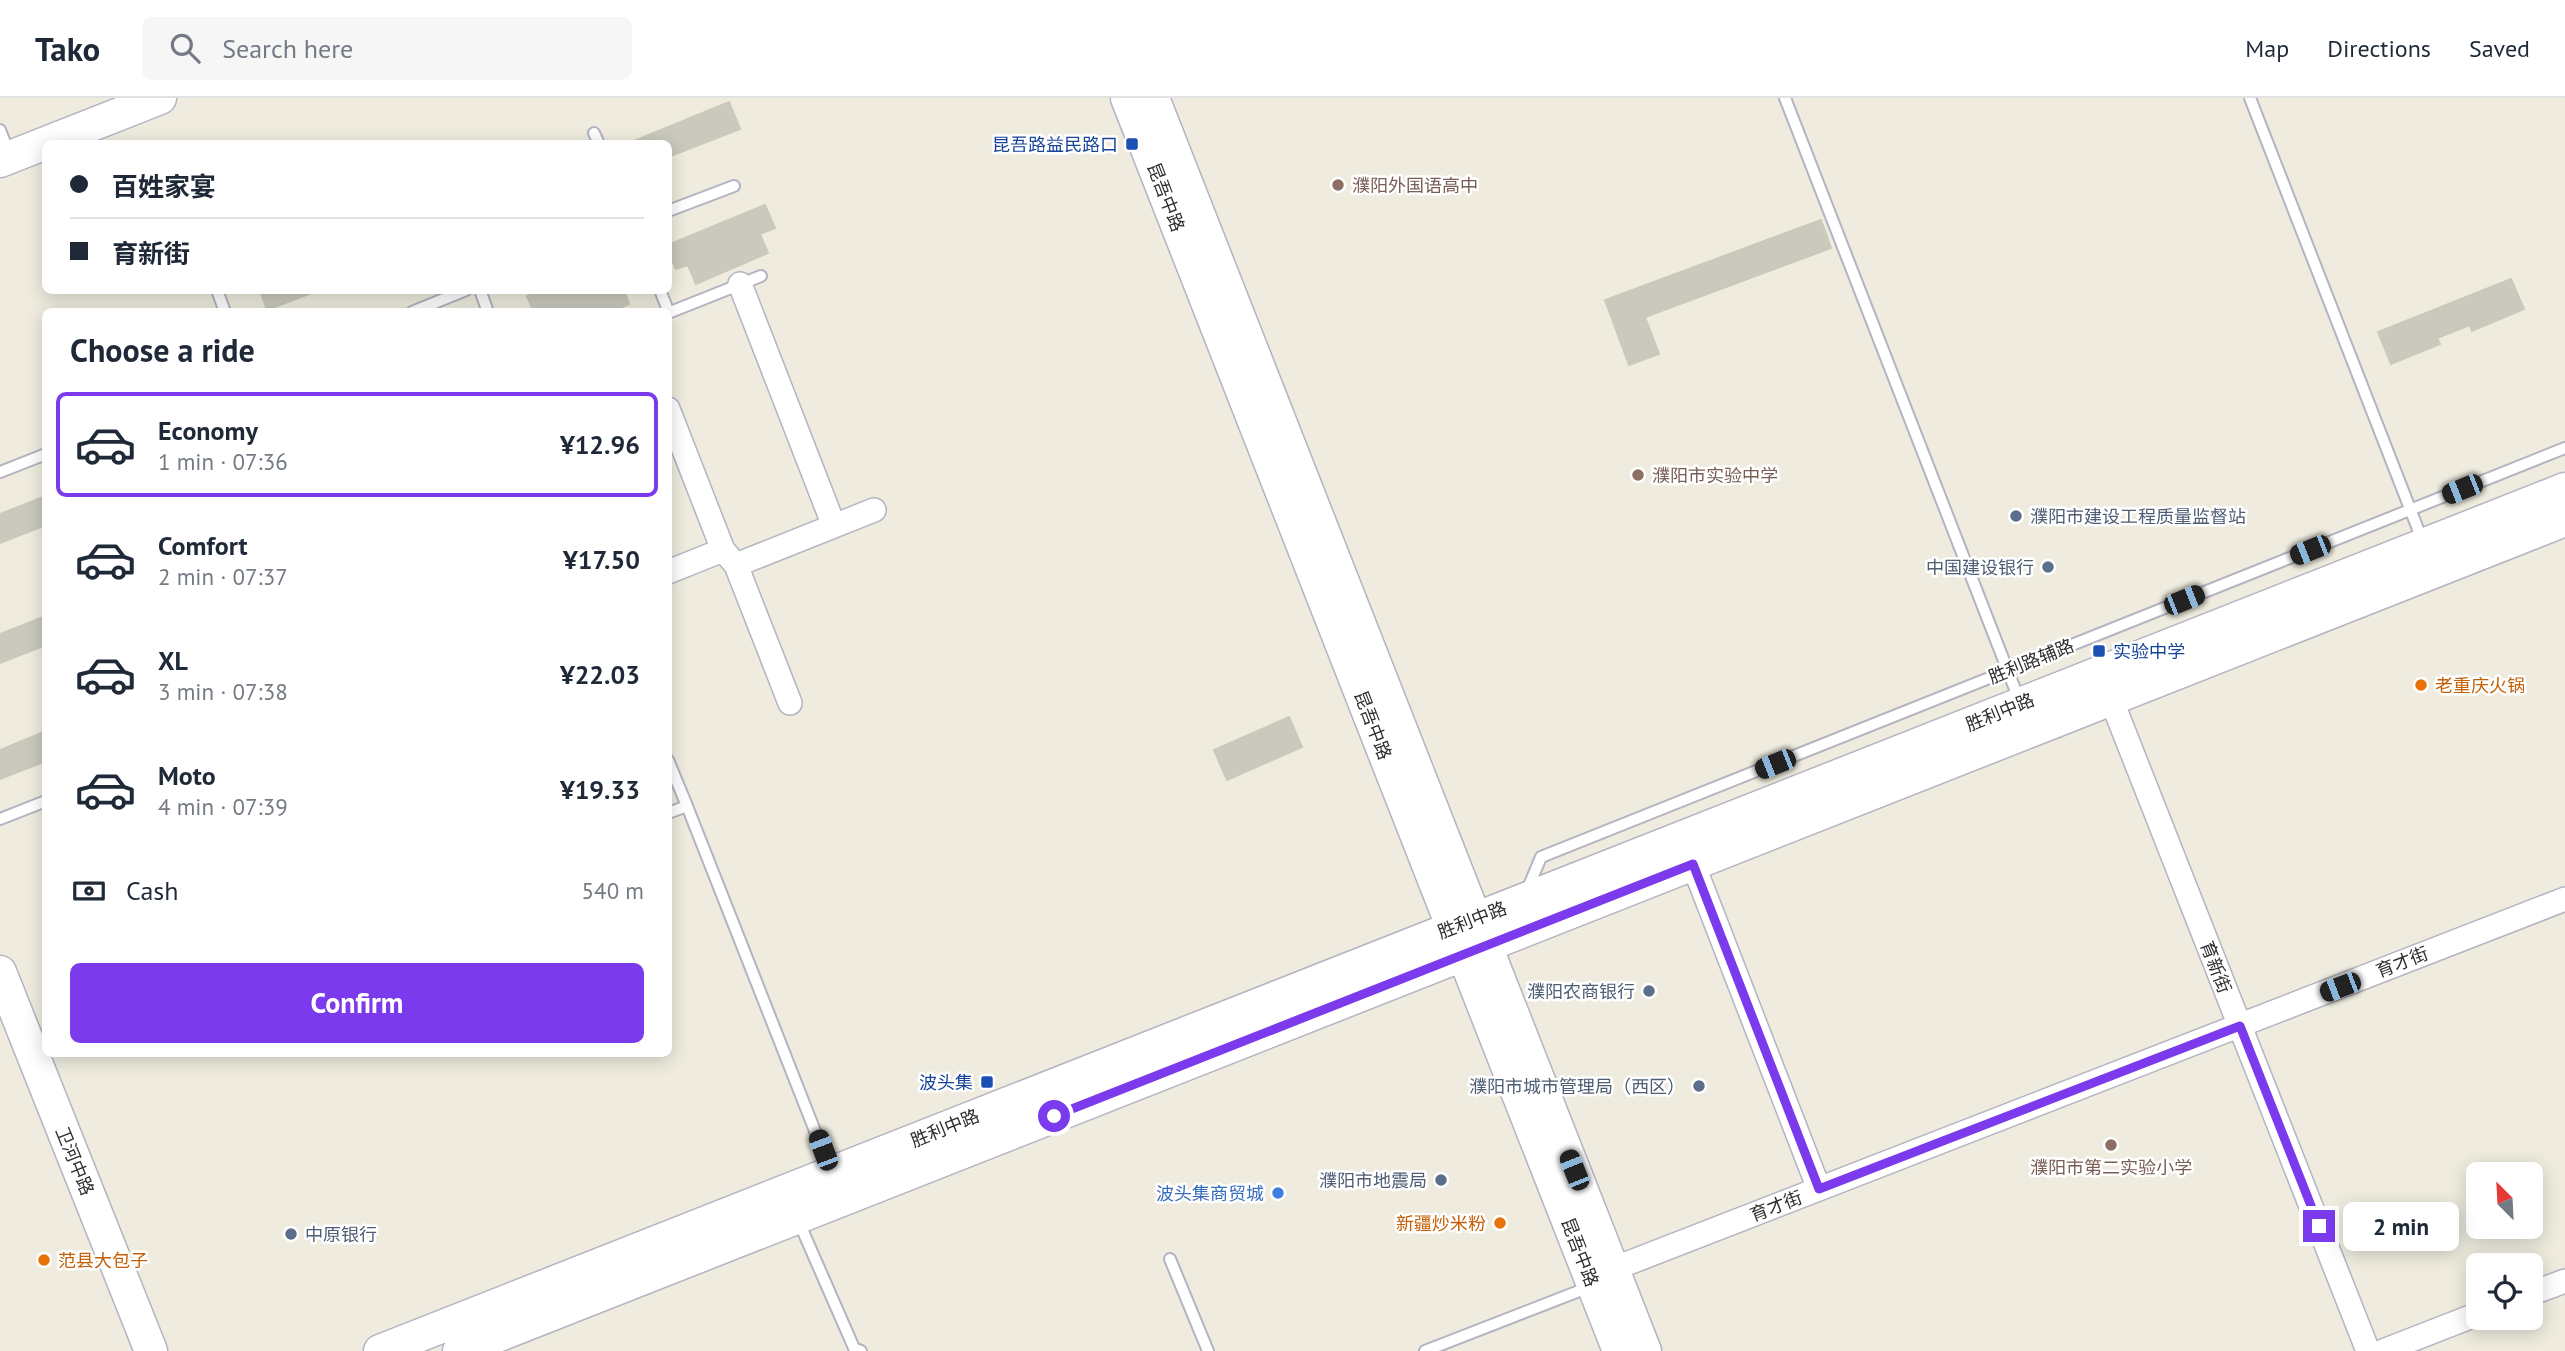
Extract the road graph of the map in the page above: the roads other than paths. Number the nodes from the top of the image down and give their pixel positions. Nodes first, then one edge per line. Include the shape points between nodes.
1 (160, 98) edge
2 (1127, 98) edge
3 (1153, 98) edge
4 (1784, 98) edge
5 (2250, 98) edge
6 (4, 149) edge
7 (734, 186) dead end
8 (672, 209) edge
9 (750, 280) joint
10 (456, 294) edge
11 (422, 308) edge
12 (672, 312) edge
13 (672, 419) edge
14 (2565, 448) edge
15 (42, 456) edge
16 (0, 472) edge
17 (2565, 489) edge
18 (2411, 509) junction
19 (874, 510) dead end
20 (2565, 520) edge
21 (834, 526) junction
22 (2424, 545) junction
23 (730, 557) junction
24 (672, 571) edge
25 (2008, 671) junction
26 (2111, 699) junction
27 (790, 703) dead end
28 (2021, 704) junction
29 (672, 770) edge
30 (42, 803) edge
31 (687, 806) junction
32 (672, 812) edge
33 (0, 819) edge
34 (1693, 864) junction
35 (2565, 899) edge
36 (1522, 900) junction
37 (1469, 937) junction
38 (0, 972) edge
39 (2240, 1026) junction
40 (831, 1172) junction
41 (1819, 1189) junction
42 (797, 1217) junction
43 (1170, 1259) dead end
44 (1603, 1278) junction
45 (2565, 1282) edge
46 (2543, 1290) edge
47 (2466, 1319) edge
48 (856, 1350) edge
49 (151, 1351) edge
50 (380, 1351) edge
51 (459, 1351) edge
52 (1208, 1351) edge
53 (1425, 1351) edge
54 (1619, 1351) edge
55 (1645, 1351) edge
56 (2368, 1351) edge
57 (2383, 1351) edge

1 - 6 main road
2 - 37 main road, 昆吾中路
3 - 37 main road, 昆吾中路
4 - 25 lane
5 - 18 lane
7 - 8 lane
9 - 12 lane
9 - 21 street
10 - 11 lane
13 - 23 street
14 - 18 lane, 胜利路辅路
15 - 16 lane
17 - 22 main road, 胜利中路
18 - 22 lane
18 - 25 lane, 胜利路辅路
19 - 21 street
20 - 26 main road, 胜利中路
21 - 23 street
22 - 28 main road, 胜利中路
23 - 24 street
23 - 27 street
25 - 28 lane
25 - 36 lane, 胜利路辅路 via 1541,857
26 - 34 main road, 胜利中路
26 - 39 street, 育新街
28 - 36 main road, 胜利中路
29 - 31 lane
30 - 33 lane
31 - 32 lane
31 - 40 lane
34 - 37 main road, 胜利中路
34 - 41 street
35 - 39 street, 育才街
36 - 37 main road, 胜利中路
37 - 40 main road, 胜利中路
37 - 42 main road, 胜利中路
37 - 44 main road, 昆吾中路
38 - 49 main road, 卫河中路
39 - 41 street, 育才街
39 - 56 street, 育新街
40 - 50 main road, 胜利中路
41 - 44 street, 育才街
42 - 48 lane
42 - 51 main road, 胜利中路
43 - 52 lane
44 - 53 lane
44 - 54 main road, 昆吾中路
44 - 55 main road, 昆吾中路
45 - 46 street
47 - 57 street

